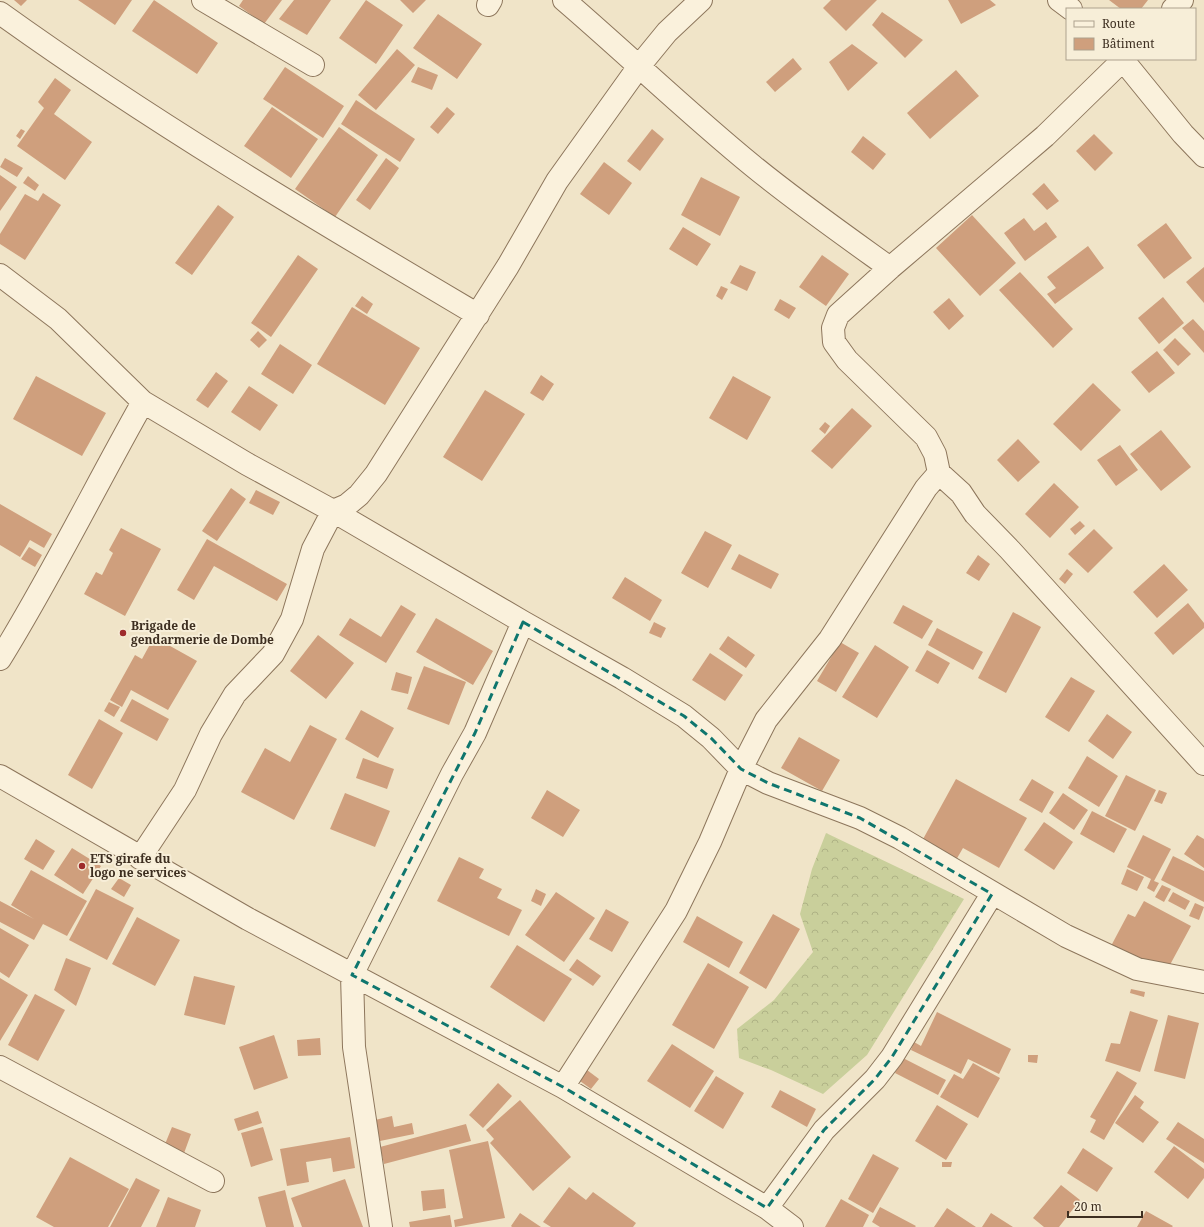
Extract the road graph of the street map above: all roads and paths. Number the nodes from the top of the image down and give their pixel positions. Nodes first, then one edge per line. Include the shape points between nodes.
1 (203, 0) edge
2 (564, 0) edge
3 (701, 0) edge
4 (1059, 0) edge
5 (1182, 0) edge
6 (1070, 8) edge
7 (1174, 8) edge
8 (0, 13) edge
9 (1122, 60) edge
10 (1124, 60) edge
11 (314, 65) dead end
12 (640, 65) junction
13 (1204, 156) edge
14 (890, 268) junction
15 (0, 275) edge
16 (478, 315) junction
17 (143, 402) junction
18 (939, 473) junction
19 (333, 511) junction
20 (523, 622) junction
21 (0, 659) edge
22 (1204, 764) edge
23 (741, 769) junction
24 (0, 776) edge
25 (140, 858) junction
26 (992, 894) junction
27 (352, 975) junction
28 (1204, 982) edge
29 (0, 1067) edge
30 (564, 1087) junction
31 (213, 1181) dead end
32 (767, 1208) junction
33 (381, 1227) edge
34 (792, 1227) edge

1 - 11 street
2 - 12 street
3 - 12 street via 667,32
4 - 6 street
5 - 7 street
8 - 16 street via 61,57 199,146 332,229
9 - 14 street via 1044,136
10 - 13 street via 1183,134
12 - 14 street via 658,84 754,167
12 - 16 street via 557,181
14 - 18 street via 838,315 833,328 834,342 847,360 926,437 935,454
15 - 17 street via 58,318
16 - 19 street via 376,474 359,495
17 - 19 street via 247,464
17 - 21 street via 33,606
18 - 22 street via 961,493 975,514
18 - 23 street via 926,488 830,639 766,720
19 - 20 street
19 - 25 street via 313,549 292,619 273,654 235,694 211,734 184,790
20 - 23 street via 684,716 711,738
20 - 27 street via 476,733 452,774
23 - 26 street via 768,783 866,821 900,838
23 - 30 street via 710,842 676,911
24 - 25 street
25 - 27 street
26 - 28 street via 1066,936 1137,969
26 - 32 street via 892,1057 875,1079 824,1130
27 - 30 street
27 - 33 street via 354,1047
29 - 31 street
30 - 32 street
32 - 34 street

